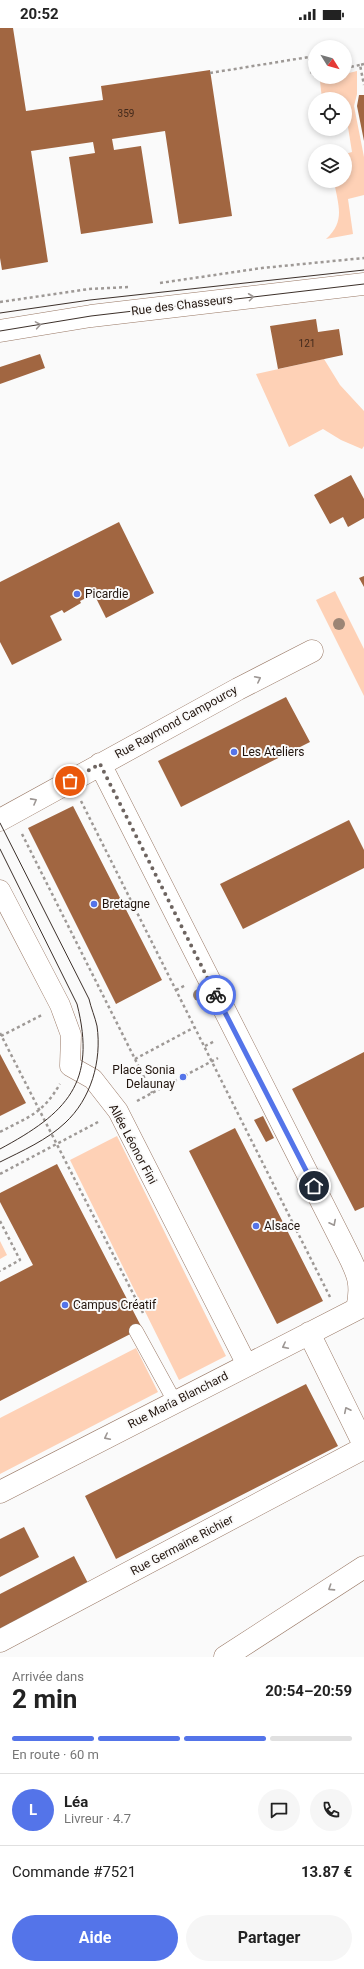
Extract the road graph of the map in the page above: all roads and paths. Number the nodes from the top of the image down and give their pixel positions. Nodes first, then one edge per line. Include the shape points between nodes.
1 (308, 57) edge
2 (364, 64) edge
3 (360, 65) junction
4 (352, 67) edge
5 (210, 73) dead end
6 (364, 85) edge
7 (364, 258) edge
8 (153, 284) dead end
9 (364, 284) edge
10 (131, 287) dead end
11 (0, 302) edge
12 (0, 331) edge
13 (312, 651) dead end
14 (100, 764) junction
15 (70, 781) junction
16 (6, 817) edge
17 (0, 890) edge
18 (60, 1005) junction
19 (195, 1027) junction
20 (1, 1034) edge
21 (135, 1059) junction
22 (70, 1066) junction
23 (152, 1093) dead end
24 (40, 1111) junction
25 (0, 1132) edge
26 (0, 1220) edge
27 (0, 1271) edge
28 (349, 1314) junction
29 (309, 1333) junction
30 (137, 1334) joint
31 (247, 1365) junction
32 (175, 1402) junction
33 (364, 1445) edge
34 (364, 1448) edge
35 (0, 1492) edge
36 (364, 1567) edge
37 (0, 1641) edge
38 (232, 1655) edge

1 - 5 path
2 - 3 path
3 - 4 path
3 - 6 path
7 - 8 path via 262,268
12 -> 9 street, Rue des Chasseurs via 91,316
10 - 11 path via 89,289
14 -> 13 street, Rue Raymond Campourcy via 238,688
14 - 15 street, Rue Raymond Campourcy
14 -> 28 street via 360,1278 360,1294
16 -> 15 street, Rue Raymond Campourcy
15 - 19 path
16 - 21 path
17 - 18 street
18 - 20 path
18 - 22 street via 71,1034
19 - 21 path
19 - 28 path
20 - 24 path
21 - 23 path
22 - 24 path via 48,1103
22 - 31 street, Allée Léonor Fini via 93,1079 118,1112
24 - 25 path
24 - 30 path via 151,1330
26 - 27 path via 20,1260
28 - 29 street, Rue María Blanchard
29 -> 31 street, Rue María Blanchard
33 -> 29 street
30 - 32 lane
31 - 32 street, Rue María Blanchard
32 -> 35 street, Rue María Blanchard
34 - 37 street, Rue Germaine Richier
36 -> 38 street

